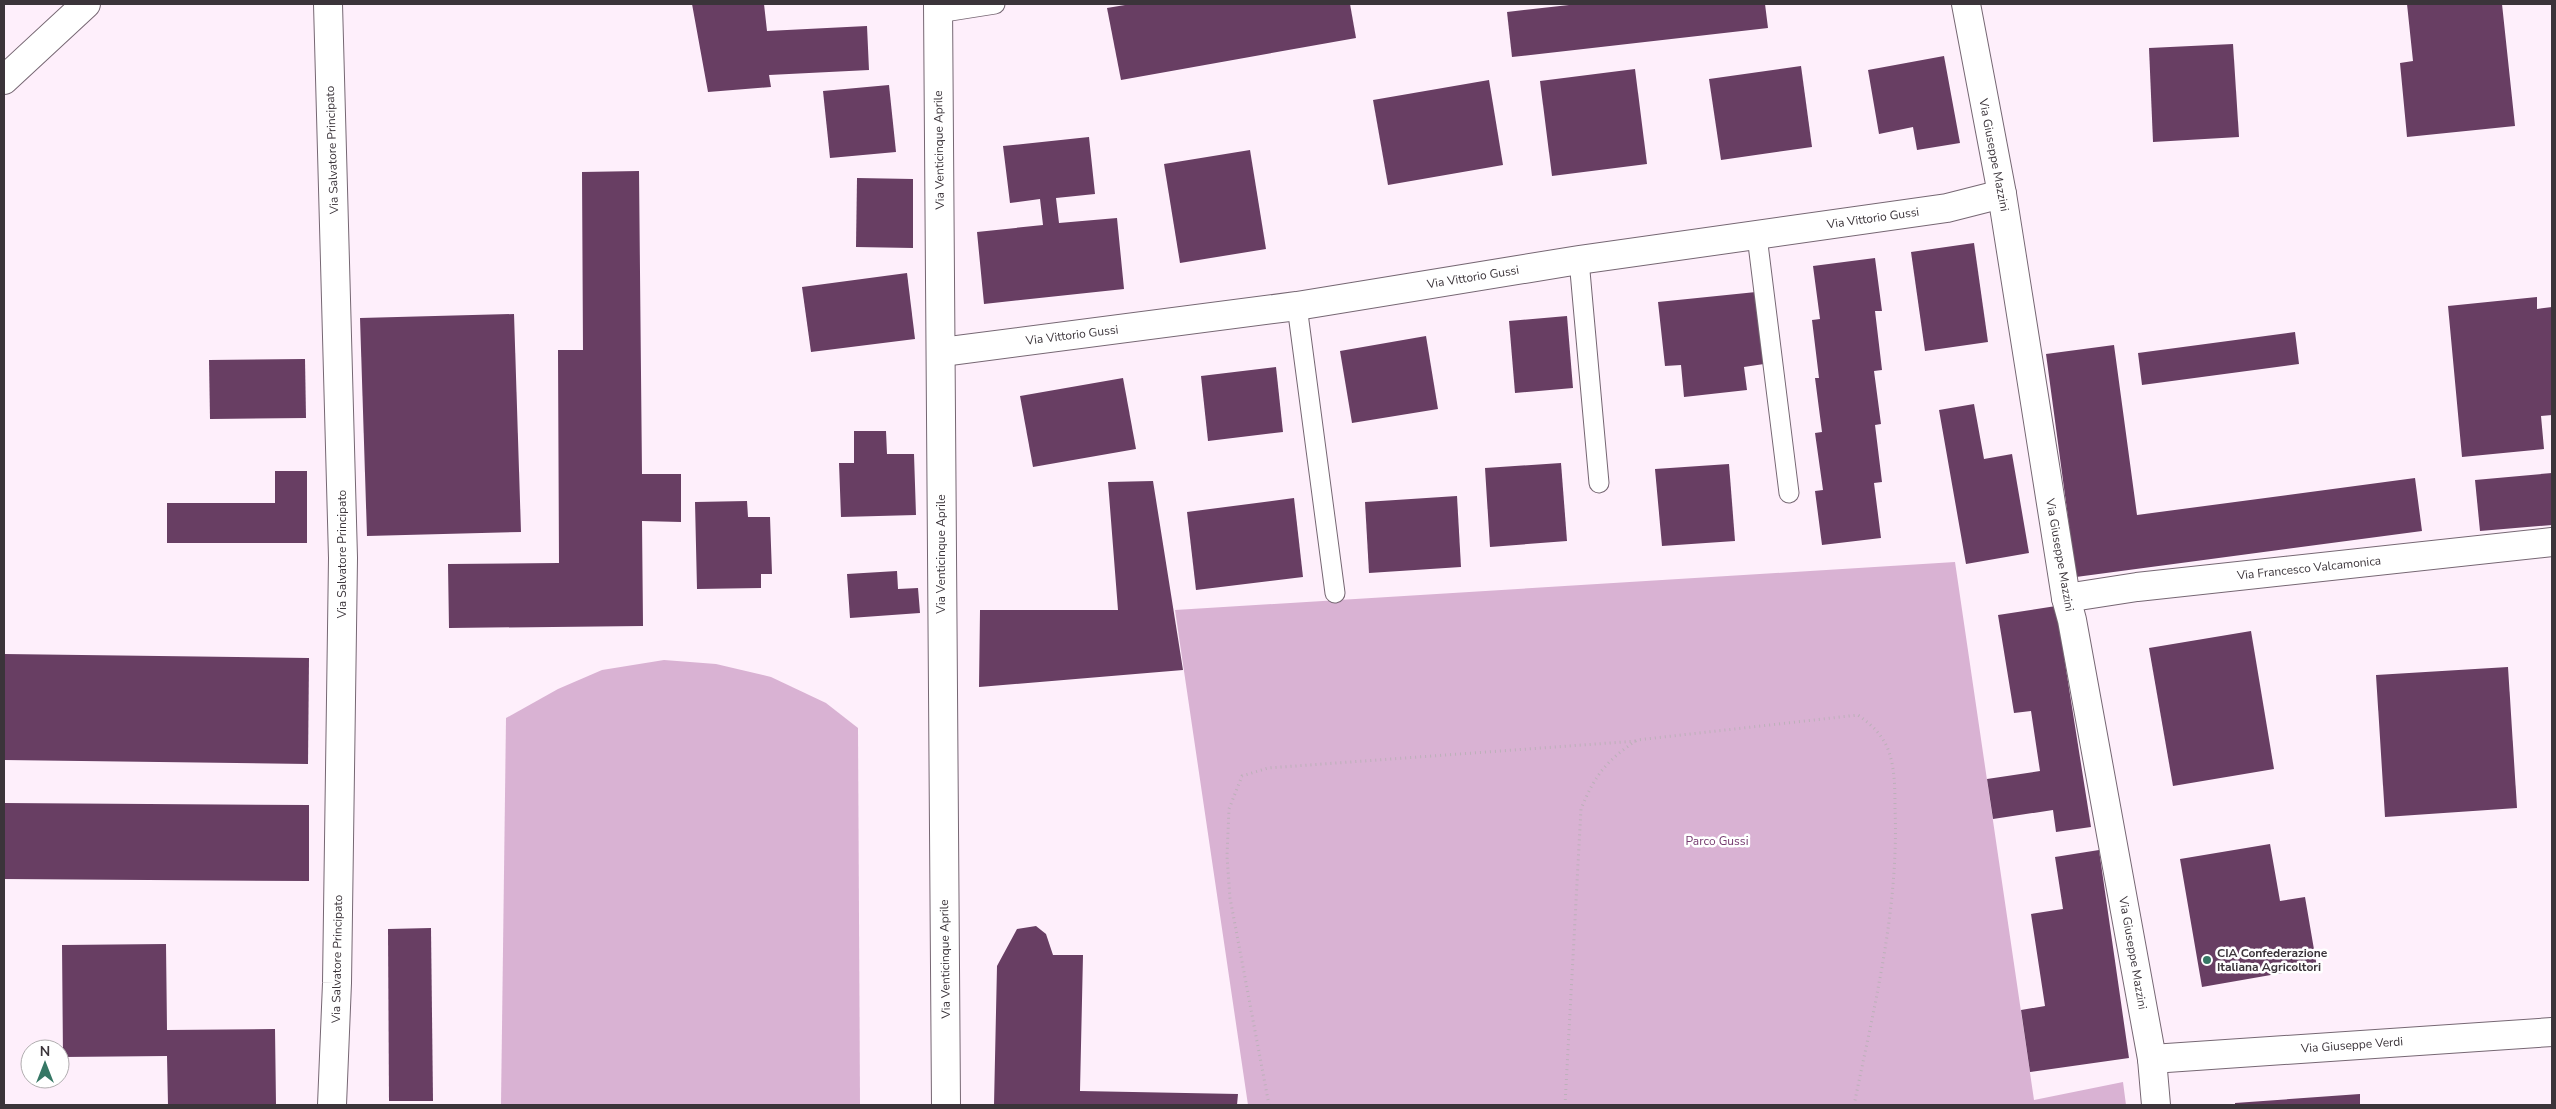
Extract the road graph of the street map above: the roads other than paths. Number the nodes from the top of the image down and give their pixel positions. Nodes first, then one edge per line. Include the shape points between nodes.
1 (86, 4) edge
2 (328, 4) edge
3 (995, 4) edge
4 (1966, 4) edge
5 (938, 8) edge
6 (4, 80) edge
7 (2002, 194) junction
8 (1757, 236) junction
9 (1579, 260) junction
10 (1297, 306) junction
11 (942, 352) junction
12 (1600, 483) dead end
13 (1789, 493) dead end
14 (2552, 542) edge
15 (1335, 593) dead end
16 (2066, 598) junction
17 (2552, 1032) edge
18 (2152, 1059) junction
19 (332, 1105) edge
20 (946, 1105) edge
21 (2156, 1105) edge

1 - 6 street
2 - 19 street, Via Salvatore Principato via 343,558 337,982
3 - 5 lane
4 - 7 street, Via Giuseppe Mazzini
5 - 11 street, Via Venticinque Aprile
7 - 8 street, Via Vittorio Gussi via 1947,208
7 - 16 street, Via Giuseppe Mazzini
8 - 9 street, Via Vittorio Gussi
8 - 13 lane
9 - 10 street, Via Vittorio Gussi
9 - 12 lane
10 - 11 street, Via Vittorio Gussi
10 - 15 lane
11 - 20 street, Via Venticinque Aprile via 940,558
14 - 16 street, Via Francesco Valcamonica via 2137,587
16 - 18 street, Via Giuseppe Mazzini
17 - 18 street, Via Giuseppe Verdi
18 - 21 street, Via Giuseppe Mazzini

